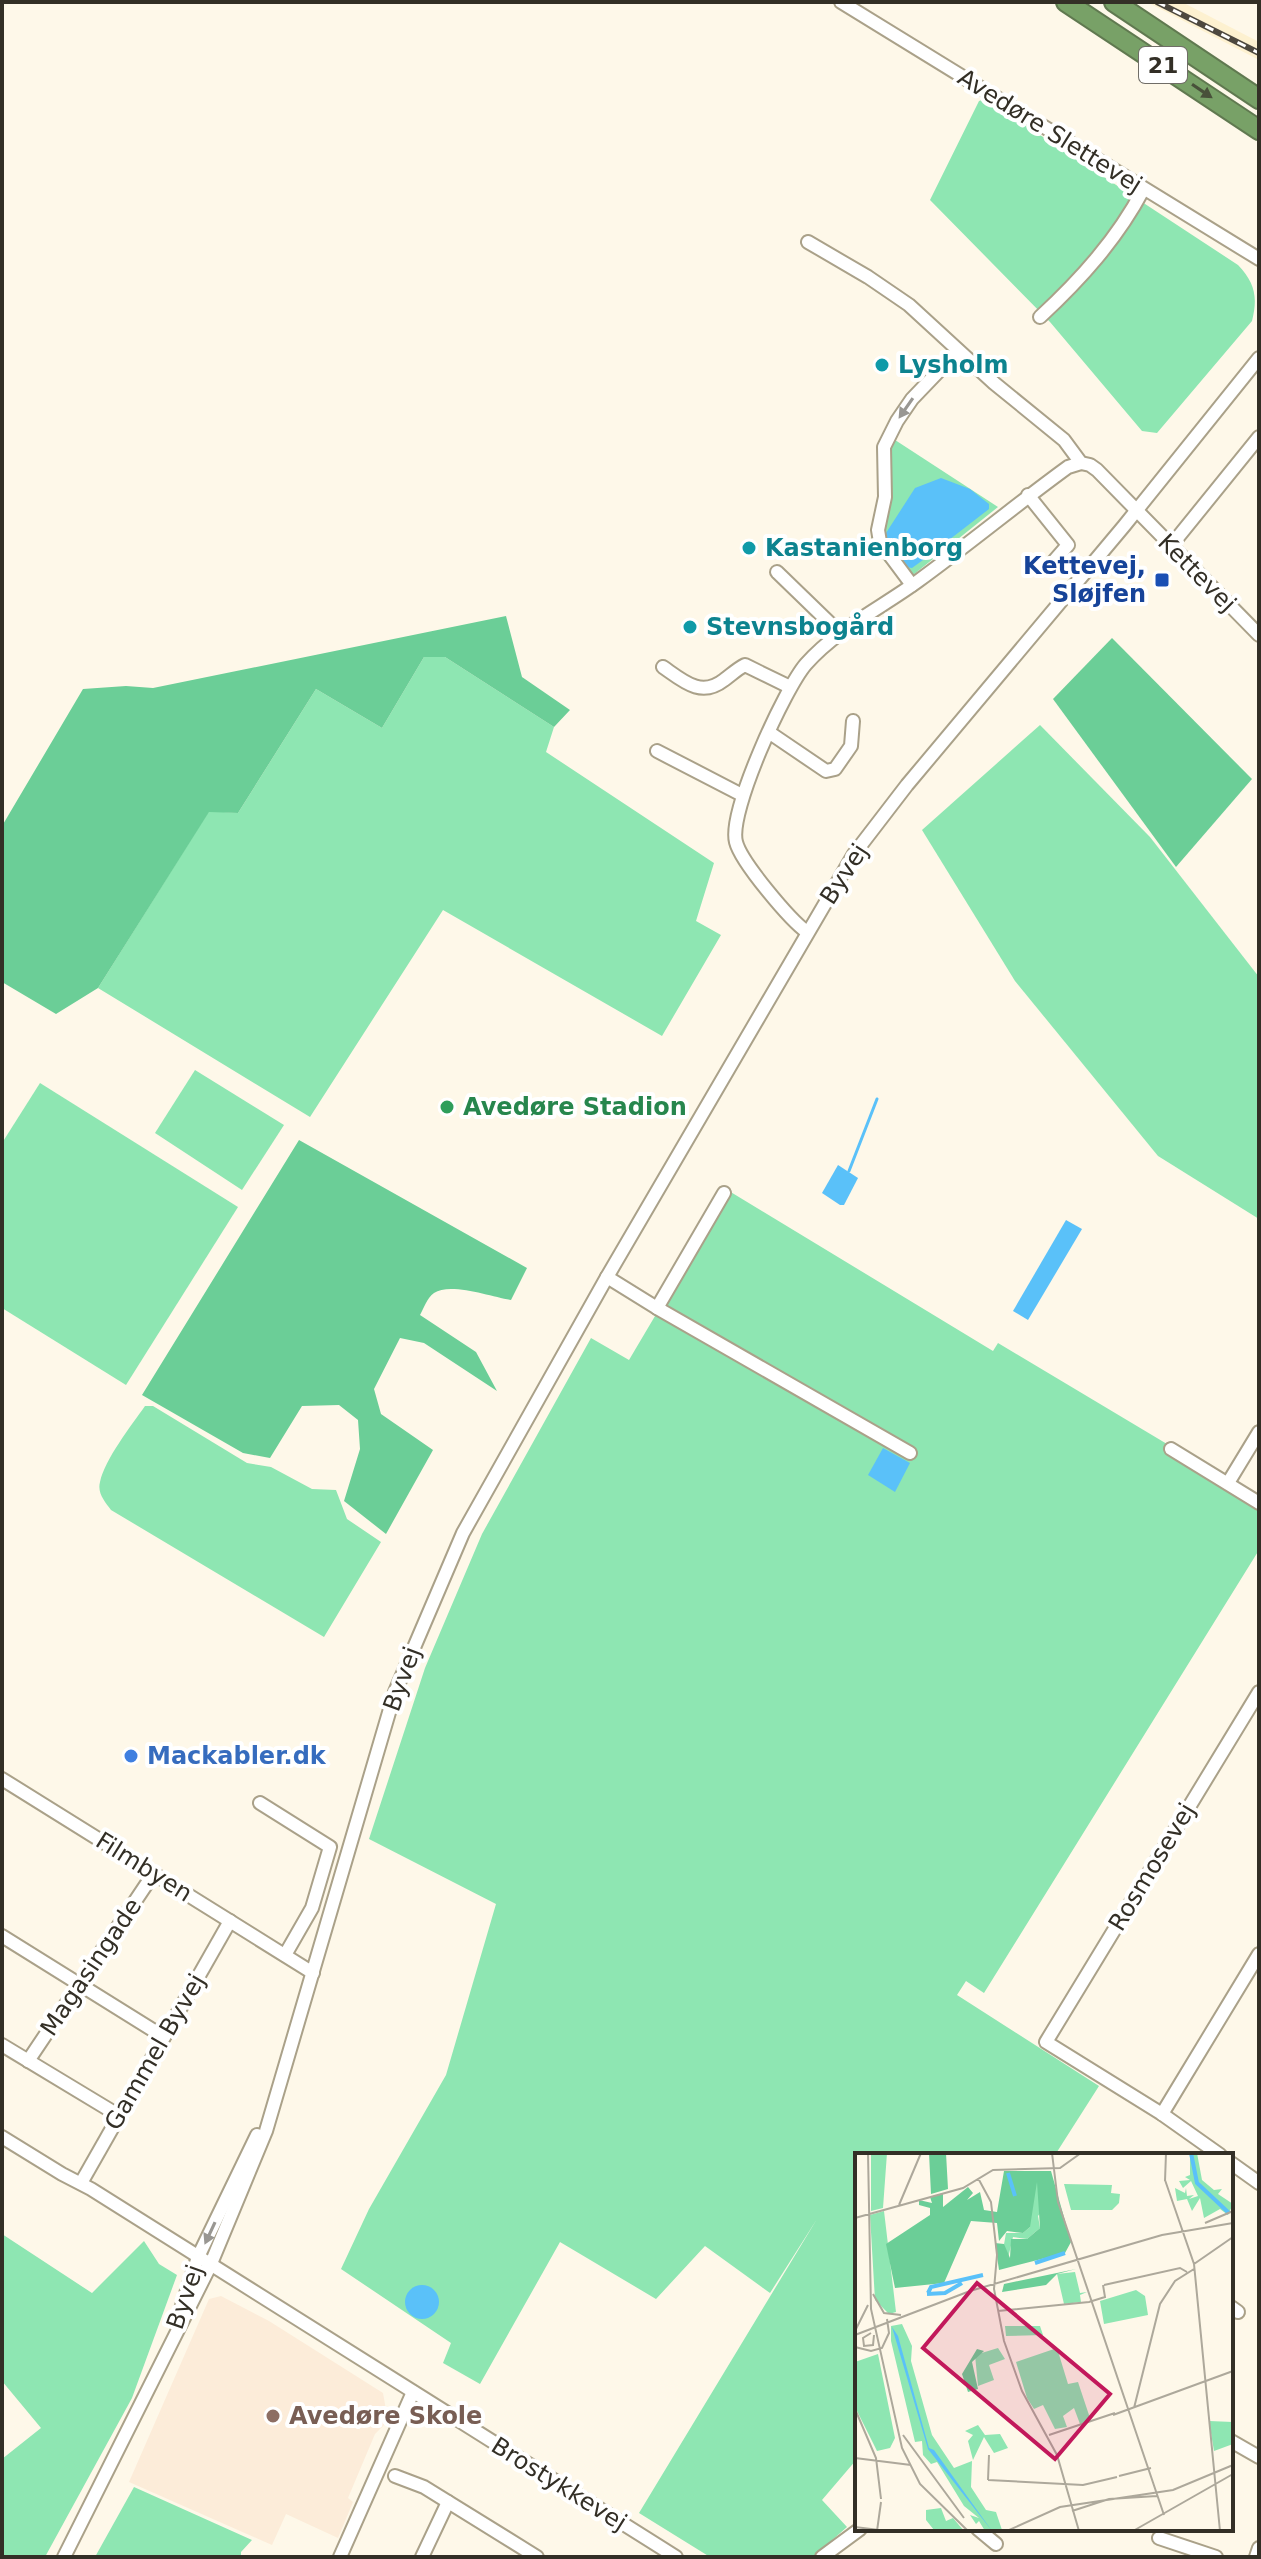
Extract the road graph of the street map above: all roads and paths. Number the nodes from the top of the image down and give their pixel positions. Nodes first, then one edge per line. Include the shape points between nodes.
1 (841, 2) edge
2 (1066, 2) edge
3 (1114, 2) edge
4 (1259, 99) edge
5 (1259, 130) edge
6 (1143, 190) junction
7 (808, 242) dead end
8 (1259, 259) edge
9 (1040, 317) dead end
10 (958, 351) junction
11 (1259, 358) edge
12 (1259, 437) edge
13 (1081, 463) junction
14 (1028, 495) junction
15 (1137, 509) junction
16 (1170, 547) junction
17 (1047, 569) dead end
18 (777, 572) dead end
19 (912, 585) junction
20 (840, 633) junction
21 (1259, 635) edge
22 (663, 667) dead end
23 (790, 687) junction
24 (853, 721) dead end
25 (770, 733) junction
26 (657, 751) dead end
27 (742, 795) junction
28 (807, 932) junction
29 (724, 1193) dead end
30 (607, 1277) junction
31 (657, 1308) junction
32 (1259, 1432) edge
33 (1171, 1449) dead end
34 (910, 1453) dead end
35 (1228, 1483) junction
36 (1259, 1503) edge
37 (1259, 1692) edge
38 (2, 1779) edge
39 (260, 1803) dead end
40 (154, 1873) junction
41 (230, 1921) junction
42 (2, 1936) edge
43 (1259, 1954) edge
44 (285, 1955) junction
45 (313, 1973) junction
46 (79, 1984) junction
47 (164, 2037) junction
48 (2, 2045) edge
49 (28, 2061) junction
50 (113, 2112) dead end
51 (270, 2112) junction
52 (1162, 2114) junction
53 (2, 2137) edge
54 (1217, 2153) edge
55 (1233, 2164) edge
56 (81, 2183) junction
57 (1259, 2183) edge
58 (198, 2257) junction
59 (210, 2266) junction
60 (166, 2354) junction
61 (413, 2392) junction
62 (1233, 2442) edge
63 (1259, 2457) edge
64 (395, 2476) dead end
65 (448, 2502) junction
66 (858, 2531) edge
67 (980, 2531) edge
68 (1159, 2538) dead end
69 (996, 2544) dead end
70 (1259, 2548) edge
71 (837, 2552) edge
72 (64, 2557) edge
73 (340, 2557) edge
74 (422, 2557) edge
75 (537, 2557) edge
76 (676, 2557) edge
77 (822, 2557) edge
78 (1216, 2557) edge
79 (1256, 2557) edge

1 - 6 street, Avedøre Slettevej
2 -> 5 highway, 21
3 - 4 highway, 21
6 - 8 street, Avedøre Slettevej
6 - 9 street via 1101,254
7 - 10 street, Kettevej via 909,305
10 - 13 street, Kettevej via 1064,440
10 -> 19 street via 912,399 884,447 880,542
11 - 15 street, Byvej
12 - 16 street
13 - 14 street
13 - 15 street, Kettevej via 1094,467
14 - 17 street via 1068,545
14 - 19 street
15 - 16 street, Kettevej
15 - 28 street, Byvej via 907,785 854,854
16 - 21 street, Kettevej
18 - 20 street
19 - 20 street
20 - 23 street via 807,662
22 - 23 street via 699,689 721,683 745,665
23 - 25 street
24 - 25 street via 851,746 835,769 826,771
25 - 27 street
26 - 27 street
27 - 28 street via 735,840 739,850
28 - 30 street, Byvej
29 - 31 street
30 - 31 street
30 - 45 street, Byvej via 463,1533 427,1613 395,1692
31 - 34 street
32 - 35 street
33 - 35 street
35 - 36 street
37 - 52 street, Rosmosevej via 1046,2042
38 - 40 street, Filmbyen
39 - 44 street via 330,1847 312,1908
40 - 41 street, Filmbyen
40 - 46 street, Magasingade
41 - 44 street, Filmbyen
41 - 47 street, Gammel Byvej
42 - 46 street
43 - 52 street
44 - 45 street, Filmbyen
45 - 51 street, Byvej
46 - 47 street
46 - 49 street, Magasingade
47 - 56 street, Gammel Byvej
48 - 49 street
49 - 50 street
51 -> 58 street, Byvej
51 - 59 street, Byvej
52 - 54 street
53 - 56 street, Brostykkevej
55 - 57 street
56 - 58 street, Brostykkevej
58 - 59 street, Brostykkevej
58 - 60 street, Byvej
59 - 60 street, Byvej
59 - 61 street, Brostykkevej
60 - 72 street, Byvej
61 - 73 street
61 - 76 street, Brostykkevej
62 - 63 street
64 - 65 street
65 - 74 street
65 - 75 street
66 - 71 street
67 - 69 street
68 - 78 street
70 - 79 street
71 - 77 street

